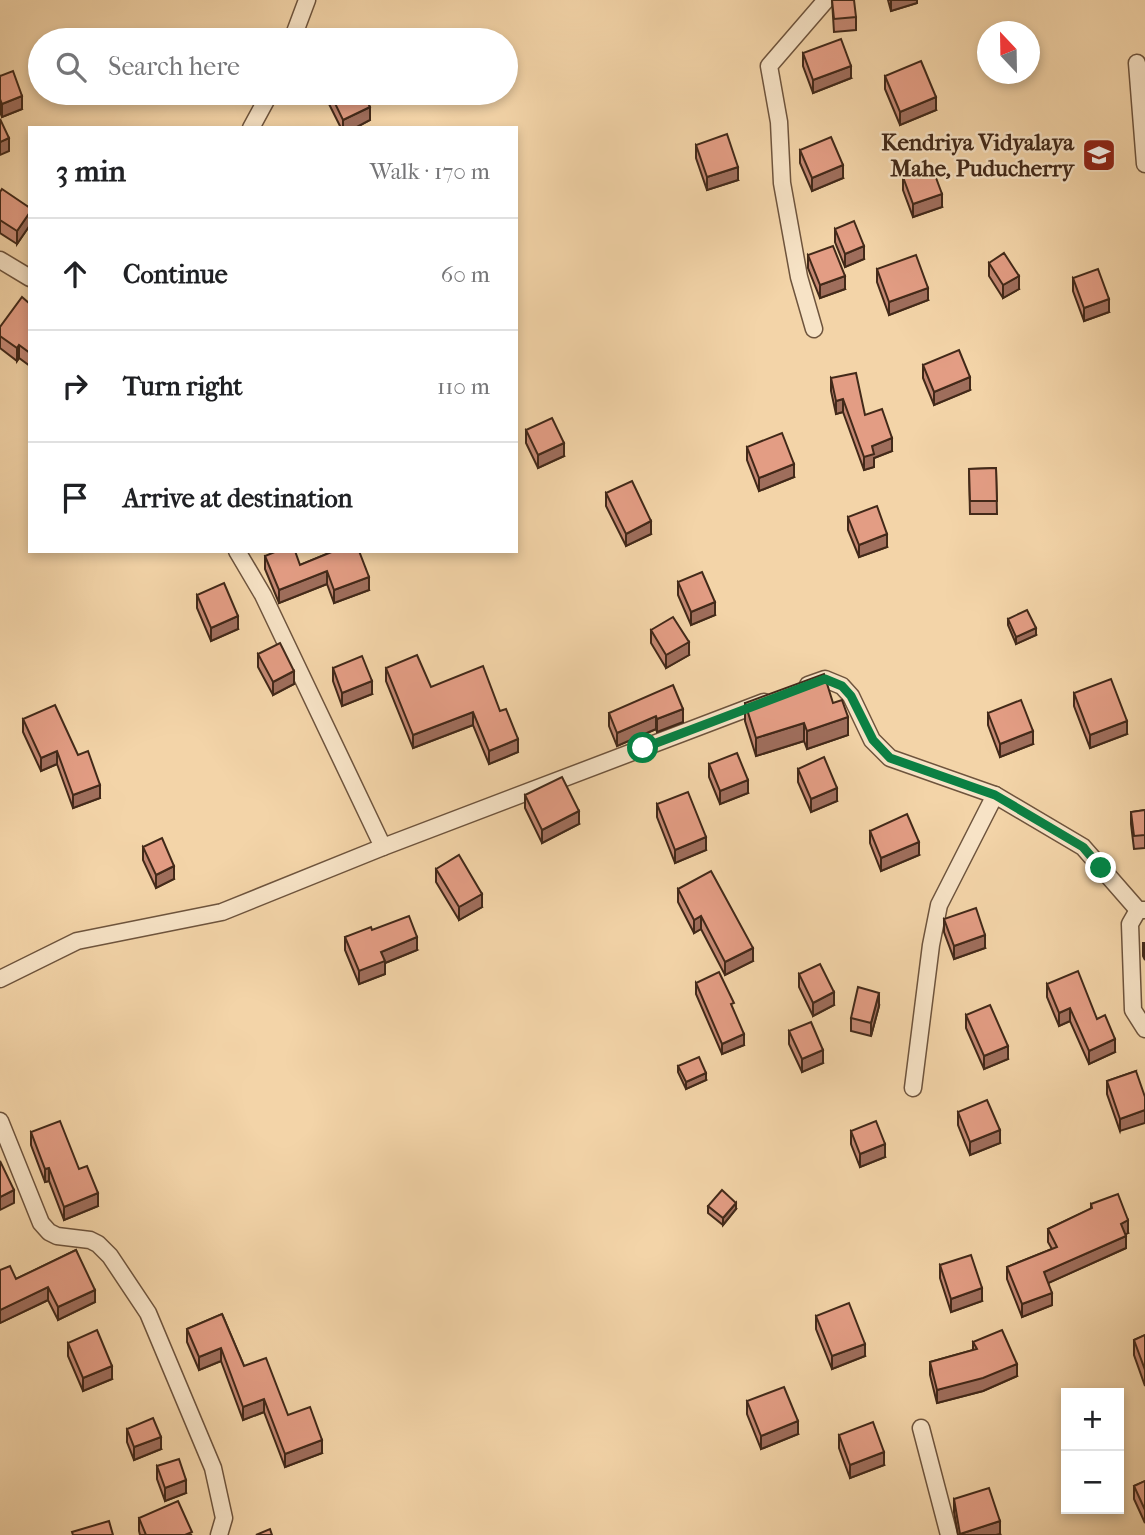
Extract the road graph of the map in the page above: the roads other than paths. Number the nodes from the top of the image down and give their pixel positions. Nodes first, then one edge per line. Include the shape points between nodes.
1 (307, 0) edge
2 (826, 0) edge
3 (296, 28) edge
4 (1137, 63) dead end
5 (263, 105) edge
6 (252, 126) edge
7 (1145, 164) edge
8 (0, 260) edge
9 (28, 277) edge
10 (814, 330) dead end
11 (238, 553) edge
12 (799, 689) edge
13 (773, 699) edge
14 (995, 795) junction
15 (383, 847) junction
16 (1141, 910) edge
17 (0, 979) edge
18 (1145, 1029) edge
19 (914, 1088) dead end
20 (0, 1121) edge
21 (921, 1428) dead end
22 (219, 1535) edge
23 (949, 1535) edge

1 - 3 street
2 - 10 street via 769,66 779,122 782,183
4 - 7 street
5 - 6 street
8 - 9 street
11 - 15 street via 263,595
12 - 14 street via 825,679 842,686 873,740 890,758
13 - 15 street
14 - 16 street via 1083,847
14 - 19 street via 939,905 930,945
15 - 17 street via 222,912 77,941
16 - 18 street via 1130,924 1133,1010
20 - 22 street via 41,1223 57,1236 98,1244 148,1313 213,1468 224,1518
21 - 23 street

